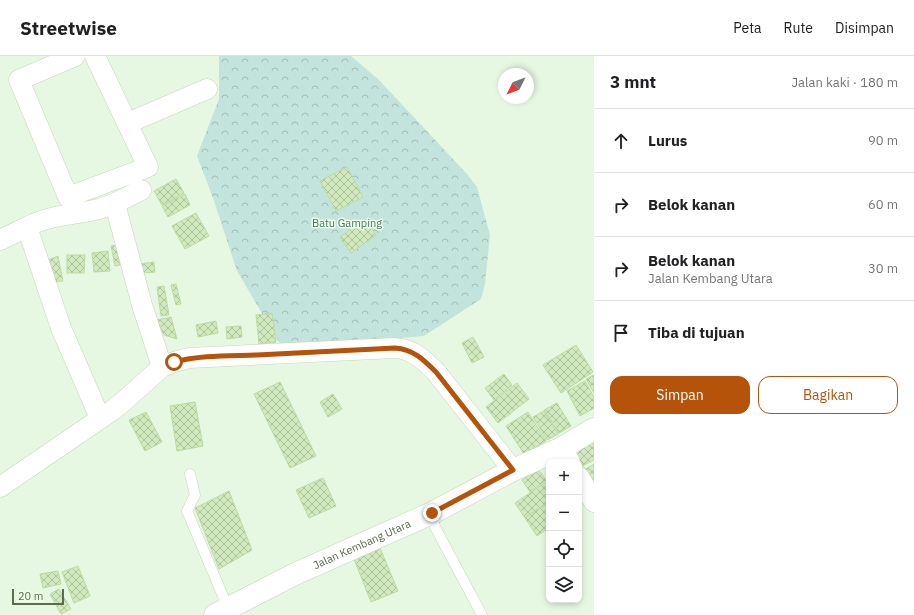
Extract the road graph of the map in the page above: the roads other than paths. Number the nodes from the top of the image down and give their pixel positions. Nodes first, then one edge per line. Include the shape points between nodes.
1 (75, 56) edge
2 (95, 56) edge
3 (207, 89) dead end
4 (128, 123) junction
5 (141, 190) dead end
6 (115, 204) junction
7 (27, 227) junction
8 (0, 240) edge
9 (162, 368) junction
10 (100, 418) junction
11 (594, 429) edge
12 (566, 455) edge
13 (513, 470) junction
14 (190, 474) dead end
15 (582, 482) edge
16 (1, 484) edge
17 (594, 502) edge
18 (432, 513) junction
19 (222, 612) edge
20 (482, 615) edge

1 - 4 street via 19,80 68,197 148,167
2 - 4 street
3 - 4 street
5 - 6 street
6 - 7 street via 38,221
6 - 9 street
7 - 8 street
7 - 10 street via 61,328
9 - 10 street
9 - 13 street via 189,358 404,348 425,361 436,372
10 - 16 street
11 - 12 street, Jalan Kembang Utara
12 - 13 street, Jalan Kembang Utara
13 - 18 street, Jalan Kembang Utara
14 - 19 lane via 195,495 186,511
15 - 17 street
18 - 19 street, Jalan Kembang Utara via 295,574
18 - 20 lane via 435,527

